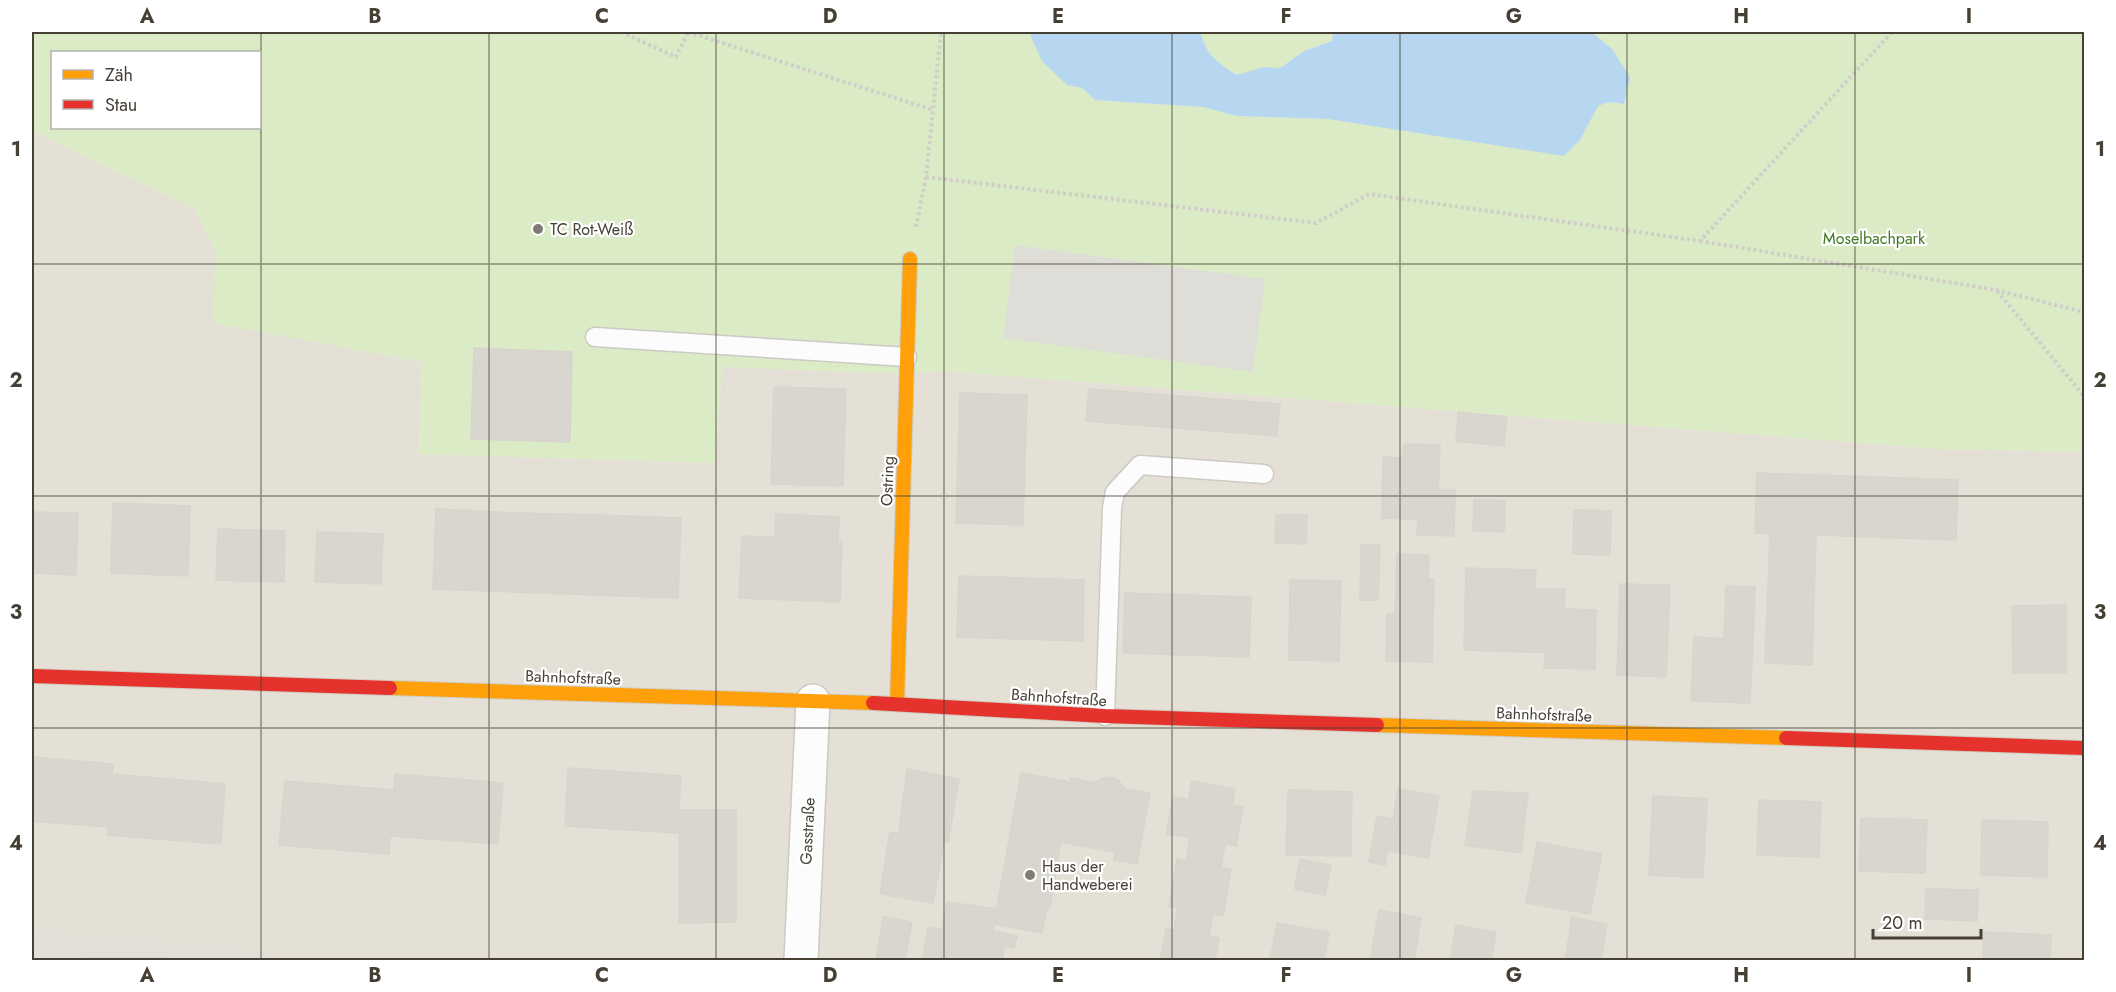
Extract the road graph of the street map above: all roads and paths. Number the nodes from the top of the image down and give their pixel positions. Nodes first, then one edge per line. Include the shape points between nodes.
1 (621, 32) edge
2 (688, 32) edge
3 (941, 32) edge
4 (1892, 32) edge
5 (933, 110) junction
6 (926, 177) junction
7 (1700, 240) junction
8 (910, 259) joint
9 (1996, 290) junction
10 (2085, 312) edge
11 (596, 337) dead end
12 (907, 357) junction
13 (2085, 396) edge
14 (1264, 474) dead end
15 (32, 675) edge
16 (813, 701) junction
17 (897, 704) junction
18 (1106, 716) junction
19 (2085, 748) edge
20 (801, 960) edge

1 - 2 path via 676,57
2 - 5 path
3 - 5 path
4 - 7 path
5 - 6 path
6 - 7 path via 1316,223 1369,194
6 - 8 path
7 - 9 path
8 - 12 street, Ostring
9 - 10 path
9 - 13 path
11 - 12 lane
12 - 17 street, Ostring
14 - 18 lane via 1140,465 1115,492
15 - 16 street, Bahnhofstraße
16 - 17 street, Bahnhofstraße
16 - 20 street, Gasstraße
17 - 18 street, Bahnhofstraße
18 - 19 street, Bahnhofstraße

